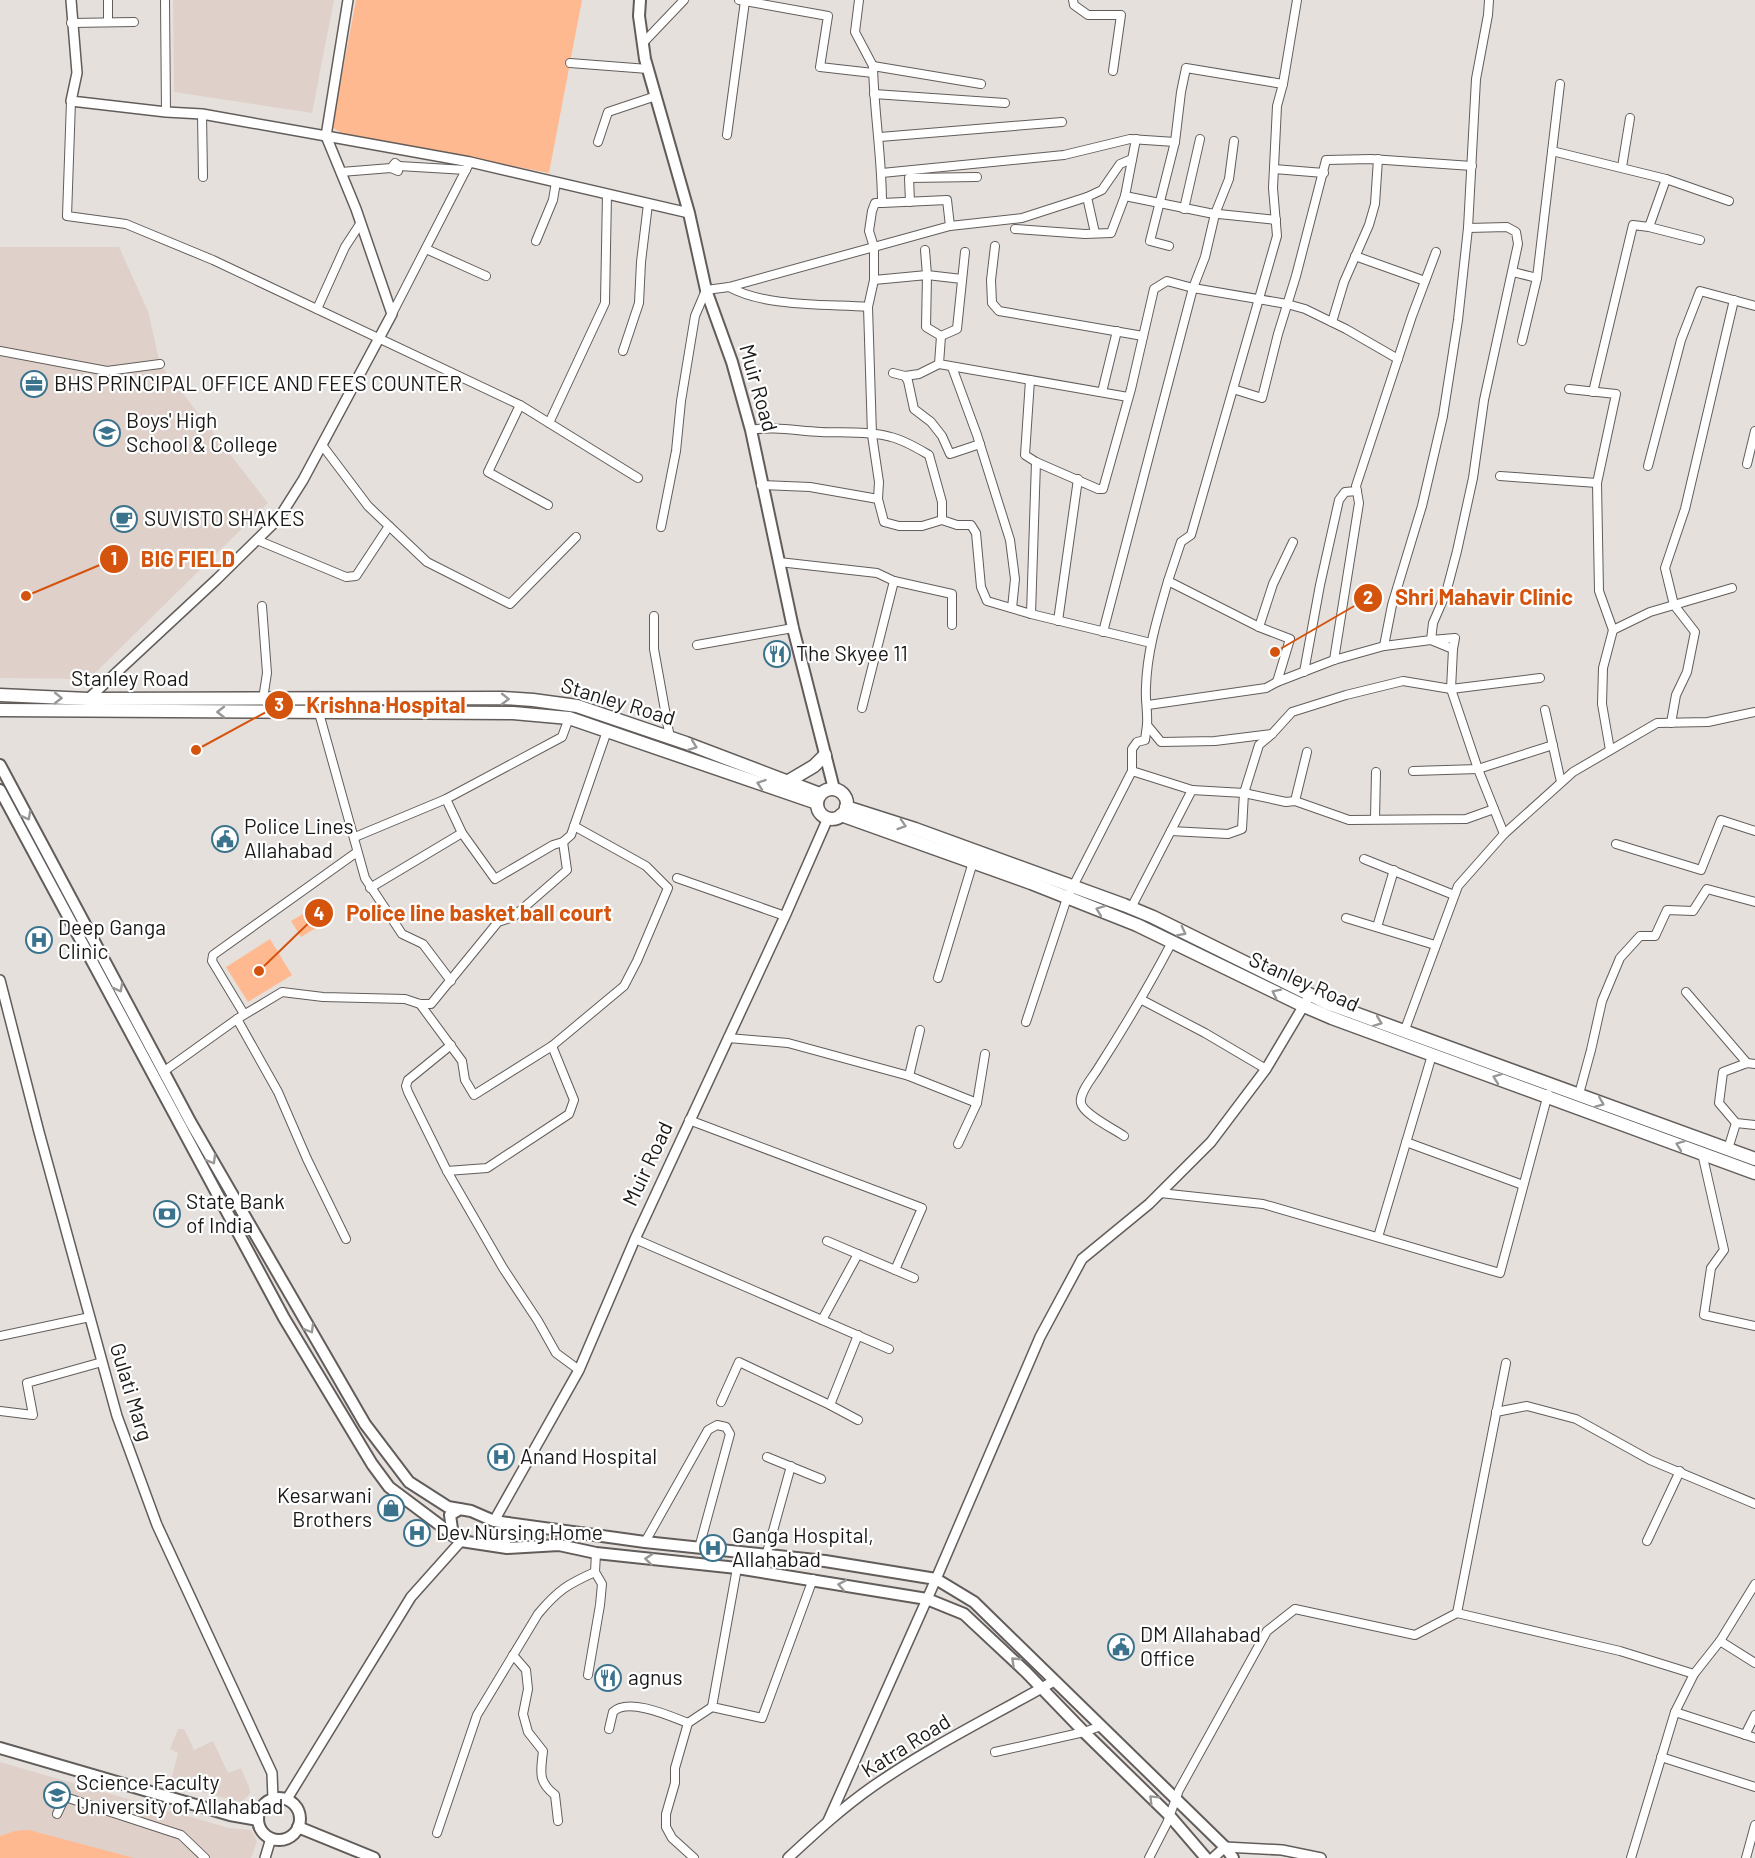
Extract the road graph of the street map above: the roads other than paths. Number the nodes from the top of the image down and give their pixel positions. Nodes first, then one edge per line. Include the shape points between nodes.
1 (71, 0) edge
2 (108, 0) edge
3 (165, 0) edge
4 (348, 0) edge
5 (640, 0) edge
6 (684, 0) edge
7 (859, 0) edge
8 (1073, 0) edge
9 (1297, 0) edge
10 (1489, 0) edge
11 (742, 1) edge
12 (71, 22) junction
13 (108, 22) junction
14 (134, 22) dead end
15 (643, 43) junction
16 (570, 63) dead end
17 (648, 69) junction
18 (873, 69) junction
19 (1113, 71) dead end
20 (981, 84) dead end
21 (1283, 84) junction
22 (1560, 84) dead end
23 (874, 93) junction
24 (656, 96) junction
25 (71, 101) junction
26 (1005, 103) dead end
27 (166, 112) junction
28 (202, 114) junction
29 (1630, 118) dead end
30 (1062, 122) dead end
31 (727, 135) dead end
32 (326, 136) junction
33 (880, 137) junction
34 (1200, 139) dead end
35 (1136, 140) junction
36 (1234, 141) dead end
37 (598, 142) dead end
38 (1175, 142) junction
39 (397, 149) junction
40 (1552, 151) junction
41 (1132, 159) junction
42 (1378, 159) junction
43 (395, 166) junction
44 (468, 166) junction
45 (1472, 166) junction
46 (1622, 166) junction
47 (1274, 169) junction
48 (341, 172) junction
49 (882, 173) junction
50 (1324, 173) junction
51 (202, 177) dead end
52 (977, 177) dead end
53 (1666, 179) junction
54 (556, 182) junction
55 (607, 194) junction
56 (1125, 196) junction
57 (1087, 197) junction
58 (1729, 201) dead end
59 (910, 202) junction
60 (882, 203) junction
61 (648, 204) junction
62 (1159, 204) junction
63 (1184, 209) junction
64 (689, 213) junction
65 (1215, 214) junction
66 (1276, 220) junction
67 (360, 224) junction
68 (950, 226) junction
69 (1649, 226) junction
70 (1468, 228) junction
71 (1015, 229) dead end
72 (1095, 234) junction
73 (1700, 240) dead end
74 (536, 241) dead end
75 (995, 246) dead end
76 (1169, 246) dead end
77 (874, 247) junction
78 (426, 249) junction
79 (925, 250) dead end
80 (965, 252) dead end
81 (1436, 252) dead end
82 (1354, 256) junction
83 (1513, 272) junction
84 (927, 275) junction
85 (486, 276) dead end
86 (1537, 278) junction
87 (962, 279) junction
88 (874, 280) junction
89 (1425, 281) junction
90 (729, 287) junction
91 (1193, 288) junction
92 (706, 290) junction
93 (1258, 300) junction
94 (1734, 300) junction
95 (1287, 304) junction
96 (1755, 306) edge
97 (868, 307) junction
98 (317, 309) junction
99 (392, 314) junction
100 (1332, 322) junction
101 (1117, 331) junction
102 (941, 336) junction
103 (1143, 336) junction
104 (380, 339) junction
105 (1522, 341) dead end
106 (0, 351) edge
107 (623, 351) dead end
108 (1398, 359) junction
109 (160, 364) dead end
110 (939, 364) junction
111 (952, 367) junction
112 (893, 373) dead end
113 (905, 376) junction
114 (1030, 380) junction
115 (1233, 389) junction
116 (1569, 389) dead end
117 (1102, 392) junction
118 (1593, 392) junction
119 (1128, 397) junction
120 (520, 405) junction
121 (549, 423) junction
122 (750, 430) junction
123 (1755, 431) edge
124 (872, 435) junction
125 (980, 444) junction
126 (322, 445) junction
127 (1036, 462) junction
128 (1747, 464) dead end
129 (1648, 466) dead end
130 (1500, 476) dead end
131 (638, 478) dead end
132 (1078, 479) junction
133 (1597, 483) junction
134 (761, 485) junction
135 (1357, 490) junction
136 (879, 499) junction
137 (548, 505) dead end
138 (942, 520) junction
139 (389, 526) junction
140 (661, 527) dead end
141 (576, 537) dead end
142 (257, 540) junction
143 (1293, 542) dead end
144 (779, 562) junction
145 (1168, 580) junction
146 (894, 581) junction
147 (1732, 588) dead end
148 (1674, 605) junction
149 (262, 606) dead end
150 (1012, 608) junction
151 (1030, 614) junction
152 (654, 616) dead end
153 (1058, 621) junction
154 (952, 625) dead end
155 (1259, 627) junction
156 (793, 628) junction
157 (1613, 630) junction
158 (1103, 632) junction
159 (1431, 640) junction
160 (1151, 644) junction
161 (697, 645) dead end
162 (1384, 646) junction
163 (1334, 660) junction
164 (1304, 672) junction
165 (1540, 678) dead end
166 (1277, 682) junction
167 (1451, 689) junction
168 (2, 694) edge
169 (88, 699) junction
170 (263, 699) junction
171 (1148, 705) junction
172 (862, 708) dead end
173 (0, 710) edge
174 (1545, 710) dead end
175 (1755, 712) edge
176 (319, 713) junction
177 (568, 718) junction
178 (1671, 723) junction
179 (1147, 725) junction
180 (608, 730) junction
181 (1272, 734) junction
182 (670, 738) junction
183 (1552, 745) junction
184 (1610, 750) junction
185 (1307, 752) dead end
186 (825, 755) junction
187 (0, 765) edge
188 (1478, 769) junction
189 (1132, 771) junction
190 (1413, 771) dead end
191 (1376, 772) dead end
192 (787, 782) junction
193 (1561, 782) junction
194 (834, 789) junction
195 (0, 790) edge
196 (1192, 790) junction
197 (1244, 793) junction
198 (446, 799) junction
199 (818, 799) junction
200 (1295, 801) junction
201 (1494, 809) junction
202 (844, 811) junction
203 (828, 818) junction
204 (1375, 819) junction
205 (574, 826) junction
206 (1171, 831) junction
207 (1755, 831) edge
208 (462, 832) junction
209 (1504, 834) junction
210 (355, 837) junction
211 (563, 842) junction
212 (1616, 844) dead end
213 (357, 852) junction
214 (1364, 859) dead end
215 (973, 862) junction
216 (1394, 870) junction
217 (677, 878) dead end
218 (370, 888) junction
219 (1070, 892) junction
220 (1454, 895) junction
221 (1755, 902) edge
222 (1131, 908) junction
223 (785, 916) junction
224 (1346, 918) dead end
225 (1377, 927) junction
226 (1172, 942) junction
227 (1435, 945) junction
228 (938, 978) dead end
229 (0, 980) edge
230 (450, 981) junction
231 (1686, 992) dead end
232 (1142, 1000) junction
233 (1307, 1001) junction
234 (420, 1004) junction
235 (241, 1017) junction
236 (1026, 1022) dead end
237 (920, 1030) dead end
238 (1404, 1032) junction
239 (728, 1038) junction
240 (451, 1045) junction
241 (552, 1046) junction
242 (986, 1054) dead end
243 (1432, 1055) junction
244 (1751, 1063) edge
245 (1266, 1069) junction
246 (163, 1072) junction
247 (909, 1076) junction
248 (1550, 1091) junction
249 (1579, 1094) junction
250 (977, 1103) junction
251 (690, 1120) junction
252 (1736, 1123) junction
253 (1755, 1125) edge
254 (1124, 1136) dead end
255 (1406, 1142) junction
256 (958, 1144) dead end
257 (1728, 1149) junction
258 (1702, 1153) junction
259 (1755, 1159) edge
260 (447, 1170) junction
261 (1755, 1173) edge
262 (1523, 1185) junction
263 (1160, 1193) junction
264 (1378, 1237) junction
265 (346, 1239) dead end
266 (635, 1239) junction
267 (827, 1241) dead end
268 (858, 1254) junction
269 (895, 1270) junction
270 (914, 1278) dead end
271 (90, 1317) junction
272 (822, 1320) junction
273 (1755, 1326) edge
274 (858, 1335) junction
275 (0, 1336) edge
276 (889, 1349) dead end
277 (102, 1362) junction
278 (1506, 1363) dead end
279 (579, 1370) junction
280 (721, 1402) dead end
281 (830, 1405) junction
282 (0, 1411) edge
283 (1496, 1412) junction
284 (858, 1420) dead end
285 (767, 1457) dead end
286 (791, 1467) junction
287 (1680, 1472) junction
288 (821, 1479) dead end
289 (1755, 1504) edge
290 (460, 1509) junction
291 (494, 1521) junction
292 (507, 1523) junction
293 (457, 1539) junction
294 (1647, 1541) dead end
295 (645, 1542) junction
296 (495, 1546) junction
297 (699, 1548) junction
298 (596, 1553) junction
299 (766, 1556) junction
300 (737, 1568) junction
301 (596, 1572) junction
302 (813, 1579) junction
303 (936, 1579) junction
304 (1755, 1584) edge
305 (927, 1599) junction
306 (1745, 1600) junction
307 (1755, 1603) edge
308 (1457, 1613) junction
309 (1720, 1641) junction
310 (513, 1655) junction
311 (1755, 1663) edge
312 (1694, 1674) junction
313 (588, 1675) dead end
314 (1054, 1681) junction
315 (1041, 1689) junction
316 (712, 1707) junction
317 (1675, 1712) junction
318 (1755, 1715) edge
319 (688, 1723) junction
320 (1101, 1726) junction
321 (609, 1729) dead end
322 (1084, 1732) junction
323 (1745, 1735) junction
324 (1755, 1738) edge
325 (0, 1748) edge
326 (995, 1752) dead end
327 (1661, 1756) junction
328 (1755, 1787) edge
329 (273, 1798) junction
330 (287, 1799) junction
331 (1175, 1799) junction
332 (57, 1814) dead end
333 (1169, 1815) junction
334 (258, 1821) junction
335 (558, 1821) dead end
336 (828, 1821) junction
337 (1755, 1825) edge
338 (298, 1827) junction
339 (437, 1833) dead end
340 (271, 1838) junction
341 (1225, 1847) junction
342 (205, 1858) edge
343 (265, 1858) edge
344 (374, 1858) edge
345 (694, 1858) edge
346 (788, 1858) edge
347 (1149, 1858) edge
348 (1206, 1858) edge
349 (1213, 1858) edge
350 (1233, 1858) edge
351 (1321, 1858) edge
352 (1631, 1858) edge
353 (1746, 1858) edge

1 - 12 street
2 - 13 street
3 - 27 street
4 - 32 street
5 - 15 main road, Muir Road
6 - 15 street
7 - 18 street via 855,32
8 - 19 street via 1088,15 1121,15
9 - 21 street
10 - 45 street via 1476,79
11 - 18 street via 828,16 820,67
11 - 31 street
12 - 13 street
12 - 25 street via 77,73
13 - 14 street
15 - 17 main road, Muir Road
16 - 17 street
17 - 24 main road, Muir Road
18 - 20 street
18 - 23 street
21 - 38 street via 1186,69
21 - 47 street via 1277,106
22 - 40 street
23 - 26 street
23 - 33 street
24 - 37 street via 608,112
24 - 64 main road, Muir Road
25 - 27 street
25 - 98 street via 67,216 126,224
27 - 28 street
28 - 32 street
28 - 51 street
29 - 46 street
30 - 33 street
32 - 39 street
32 - 48 street
33 - 49 street
34 - 63 street
35 - 38 street
35 - 41 street
35 - 49 street via 1064,155
36 - 65 street via 1229,179
38 - 62 street
39 - 43 street
39 - 44 street
40 - 46 street
40 - 86 street
41 - 56 street
41 - 57 street via 1120,164 1102,190
42 - 45 street
42 - 50 street via 1326,160
42 - 82 street via 1375,204
43 - 44 street
43 - 48 street
44 - 54 street
44 - 78 street
45 - 70 street
46 - 53 street
47 - 50 street
47 - 66 street
48 - 67 street
49 - 60 street
50 - 95 street
52 - 59 street via 909,178
53 - 58 street
53 - 69 street
54 - 55 street
54 - 74 street
55 - 61 street
55 - 121 street via 605,303
56 - 62 street
56 - 72 street via 1111,233
57 - 68 street via 1022,218
57 - 72 street
59 - 60 street
59 - 68 street via 947,200
60 - 77 street via 875,203 872,211 869,231
61 - 64 street
61 - 107 street via 639,303
62 - 63 street
62 - 76 street via 1150,241
63 - 65 street
64 - 92 main road, Muir Road
65 - 66 street
65 - 91 street
66 - 93 street via 1277,236
67 - 98 street via 345,247
67 - 99 street
68 - 77 street
69 - 73 street
69 - 118 street via 1633,225
70 - 83 street via 1507,227 1516,232
70 - 162 street via 1443,416
71 - 72 street
75 - 101 street via 992,303 999,311
77 - 88 street
77 - 90 street
78 - 85 street
78 - 99 street
79 - 84 street
80 - 87 street
81 - 89 street
82 - 89 street
82 - 100 street
83 - 86 street
83 - 159 street via 1484,400 1457,550
84 - 87 street
84 - 88 street
84 - 102 street via 926,327
86 - 105 street
87 - 102 street via 957,328
88 - 97 street
89 - 108 street
90 - 92 street
90 - 97 street via 744,295 777,301
91 - 93 street
91 - 103 street via 1167,281 1154,289
91 - 158 street
92 - 122 main road, Muir Road via 732,362
92 - 140 street via 695,316
93 - 95 street
93 - 115 street
94 - 96 street
94 - 129 street via 1700,291 1681,340
94 - 148 street via 1685,509 1665,568
95 - 100 street
95 - 115 street via 1262,398
97 - 124 street
98 - 104 street
99 - 104 street
100 - 108 street
101 - 103 street
101 - 117 street
102 - 110 street
103 - 119 street
104 - 120 street
104 - 126 street
106 - 109 street via 107,371
108 - 135 street
110 - 111 street
110 - 113 street
111 - 114 street
111 - 125 street
112 - 113 street
113 - 125 street via 914,409 931,422 950,454
114 - 117 street
114 - 127 street via 1025,455
115 - 145 street via 1191,535 1181,542
116 - 118 street
117 - 119 street
118 - 133 street via 1616,394
119 - 132 street via 1103,489
120 - 121 street
120 - 137 street via 488,472
121 - 131 street
122 - 124 street via 790,428
122 - 134 main road, Muir Road
123 - 128 street
124 - 136 street
124 - 138 street via 891,437 929,455 942,502
125 - 150 street via 1010,540 1015,579
126 - 139 street via 368,506
126 - 142 street via 279,518
127 - 132 street
127 - 151 street
130 - 133 street
132 - 153 street
133 - 157 street via 1599,591
134 - 136 street
134 - 144 main road, Muir Road
135 - 163 street via 1359,503
135 - 164 street via 1346,492 1339,500
136 - 138 street via 884,522 922,526
138 - 150 street via 971,525 976,533 981,587 987,601
139 - 141 street via 427,562 510,604
139 - 142 street via 356,576 346,577
142 - 169 street
143 - 155 street
144 - 146 street via 877,573
144 - 156 main road, Muir Road
145 - 155 street
145 - 160 street
146 - 154 street via 952,594
146 - 172 street
147 - 148 street
148 - 157 street
148 - 178 street via 1695,632
149 - 170 street via 267,673
150 - 151 street
151 - 153 street
152 - 182 street via 654,649
153 - 158 street
155 - 166 street via 1290,639
156 - 161 street
156 - 186 main road, Muir Road
157 - 184 street via 1603,668 1602,704
158 - 160 street
159 - 162 street
159 - 167 street via 1453,649
160 - 171 street
162 - 163 street
163 - 164 street
164 - 166 street
165 - 167 street
166 - 171 street via 1266,688
167 - 181 street via 1403,681 1346,695 1292,712
167 - 188 street
168 -> 169 main road, Stanley Road
169 - 170 main road, Stanley Road
170 -> 182 main road, Stanley Road via 533,700 577,706
171 - 179 street
176 -> 173 main road, Stanley Road
174 - 183 street
175 - 178 street via 1708,722
176 - 177 main road, Stanley Road via 513,713
176 - 210 street
177 - 180 main road, Stanley Road
177 - 198 street via 562,737
178 - 184 street via 1657,723
179 - 181 street via 1161,742
179 - 189 street via 1145,740 1132,749
199 -> 180 main road, Stanley Road
180 - 205 street
181 - 197 street via 1259,745
182 -> 192 main road, Stanley Road
183 - 188 street
183 - 193 street
184 - 193 street
185 - 200 street
186 - 192 main road
186 - 194 main road, Muir Road
187 -> 246 main road
188 - 190 street
188 - 201 street
189 - 196 street
189 - 219 street
191 - 204 street
192 - 199 main road, Stanley Road
193 - 209 street
194 - 199 main road
194 - 202 main road via 842,793
195 - 293 main road via 284,1318 372,1464 389,1487
196 - 197 street
196 - 206 street
197 - 200 street
197 - 206 street via 1242,829 1228,834
198 - 208 street
198 - 210 street
199 - 203 main road via 820,813
200 - 204 street via 1349,820
201 - 204 street via 1466,819
201 - 209 street
202 - 203 main road
202 - 215 main road, Stanley Road
202 -> 219 main road, Stanley Road via 915,829
203 - 223 street, Muir Road
205 - 211 street
205 - 241 street via 646,866 668,888 624,986
206 - 222 street
207 - 212 street via 1721,820 1701,870
208 - 211 street via 495,879
208 - 218 street
209 - 220 street
210 - 213 street
211 - 230 street via 567,870 513,917 498,922
213 - 218 street
213 - 235 street via 213,955 212,961
214 - 216 street
215 - 219 main road, Stanley Road
215 - 228 street
216 - 220 street
216 - 225 street
217 - 223 street
218 - 230 street via 402,934 423,944
219 - 222 main road, Stanley Road
226 -> 219 main road, Stanley Road
219 - 236 street
220 - 227 street
221 - 249 street via 1707,889 1693,911 1667,910 1655,936 1640,936 1620,958 1602,1001
222 -> 233 main road, Stanley Road
223 - 239 street, Muir Road
224 - 225 street
225 - 227 street
226 - 232 street
233 -> 226 main road, Stanley Road
227 - 238 street
229 - 271 street, Gulati Marg
230 - 234 street via 431,1004
231 - 244 street
232 - 245 street
232 - 254 street via 1081,1099 1087,1113
233 -> 238 main road, Stanley Road
233 - 243 main road, Stanley Road
233 - 245 street
234 - 235 street via 405,999 282,992
234 - 240 street
235 - 246 street
235 - 265 street
237 - 247 street
238 - 248 main road, Stanley Road
239 - 247 street via 788,1043
239 - 251 street, Muir Road
240 - 241 street via 462,1061 465,1080 474,1095
240 - 260 street via 408,1080 406,1086
241 - 260 street via 574,1100 569,1113 487,1168
242 - 250 street
248 -> 243 main road, Stanley Road
243 - 255 street
244 - 252 street via 1722,1072 1719,1102
245 - 263 street via 1210,1142
246 -> 290 main road via 365,1425 410,1482 448,1507
247 - 250 street
248 - 249 main road, Stanley Road
258 -> 248 main road, Stanley Road
248 - 262 street
249 -> 257 main road, Stanley Road
250 - 256 street
251 - 266 street, Muir Road
251 - 269 street via 922,1208
252 - 253 street
252 - 257 street
255 - 262 street
255 - 264 street
257 - 259 main road, Stanley Road
258 - 261 main road, Stanley Road
258 - 273 street via 1724,1250 1711,1268 1704,1315
260 - 279 street via 556,1353
262 - 264 street via 1500,1273
263 - 264 street via 1263,1204
263 - 303 street via 1082,1259 1040,1337
266 - 272 street
266 - 279 street, Muir Road
267 - 268 street
268 - 269 street
268 - 272 street
269 - 270 street
271 - 275 street
271 - 277 street, Gulati Marg
272 - 274 street
274 - 276 street
274 - 281 street
277 - 282 street via 27,1383 33,1415
277 - 329 street, Gulati Marg via 117,1416 158,1525 272,1773
278 - 283 street
279 - 291 street, Muir Road
280 - 281 street via 739,1362
281 - 284 street
283 - 287 street via 1527,1406 1576,1419
283 - 308 street
285 - 286 street
286 - 288 street
286 - 299 street
287 - 289 street
287 - 294 street
290 - 291 main road
290 - 293 main road via 450,1515
291 - 292 main road
292 - 295 main road
292 - 296 main road via 505,1543
293 - 296 main road
293 - 330 street via 411,1597
295 - 297 main road
295 - 297 street via 708,1430 717,1425 726,1427 730,1434
296 - 298 main road via 559,1545
297 - 299 main road
300 -> 298 main road
298 - 301 street
299 - 303 main road
300 - 302 main road
300 - 316 street
301 - 310 street via 565,1586 549,1601
301 - 313 street via 602,1584
305 -> 302 main road
302 - 316 street via 762,1718
303 - 305 street
303 - 314 main road via 974,1602
304 - 306 street
315 -> 305 main road via 964,1614
305 - 336 street
306 - 307 street
306 - 309 street
308 - 312 street via 1620,1651
308 - 331 street via 1414,1635 1295,1609 1267,1631
309 - 311 street
309 - 312 street
310 - 335 street via 526,1670 528,1689 523,1714 528,1732 543,1751 541,1777 555,1795
310 - 339 street via 477,1715
312 - 317 street
314 - 315 street, Katra Road
314 - 320 main road
315 - 322 main road
315 - 336 street, Katra Road via 873,1787
316 - 319 street
317 - 323 street
317 - 327 street
318 - 323 street
319 - 321 street via 623,1706 613,1712
319 - 345 street via 675,1768 666,1827
320 - 322 street
320 - 331 main road
322 - 326 street
333 -> 322 main road
323 - 324 street
325 - 334 main road
327 - 328 street
327 - 352 street
329 - 330 main road
329 - 334 main road via 262,1807
330 - 338 main road via 298,1810
331 - 333 street
331 - 341 main road
332 - 342 street via 65,1797 182,1835
333 - 347 street
333 - 348 main road
334 - 340 main road
336 - 346 street, Katra Road
337 - 353 street
338 - 340 main road via 287,1838
338 - 344 main road
340 - 343 street
341 - 349 street
341 - 350 main road
341 - 351 street via 1282,1850

